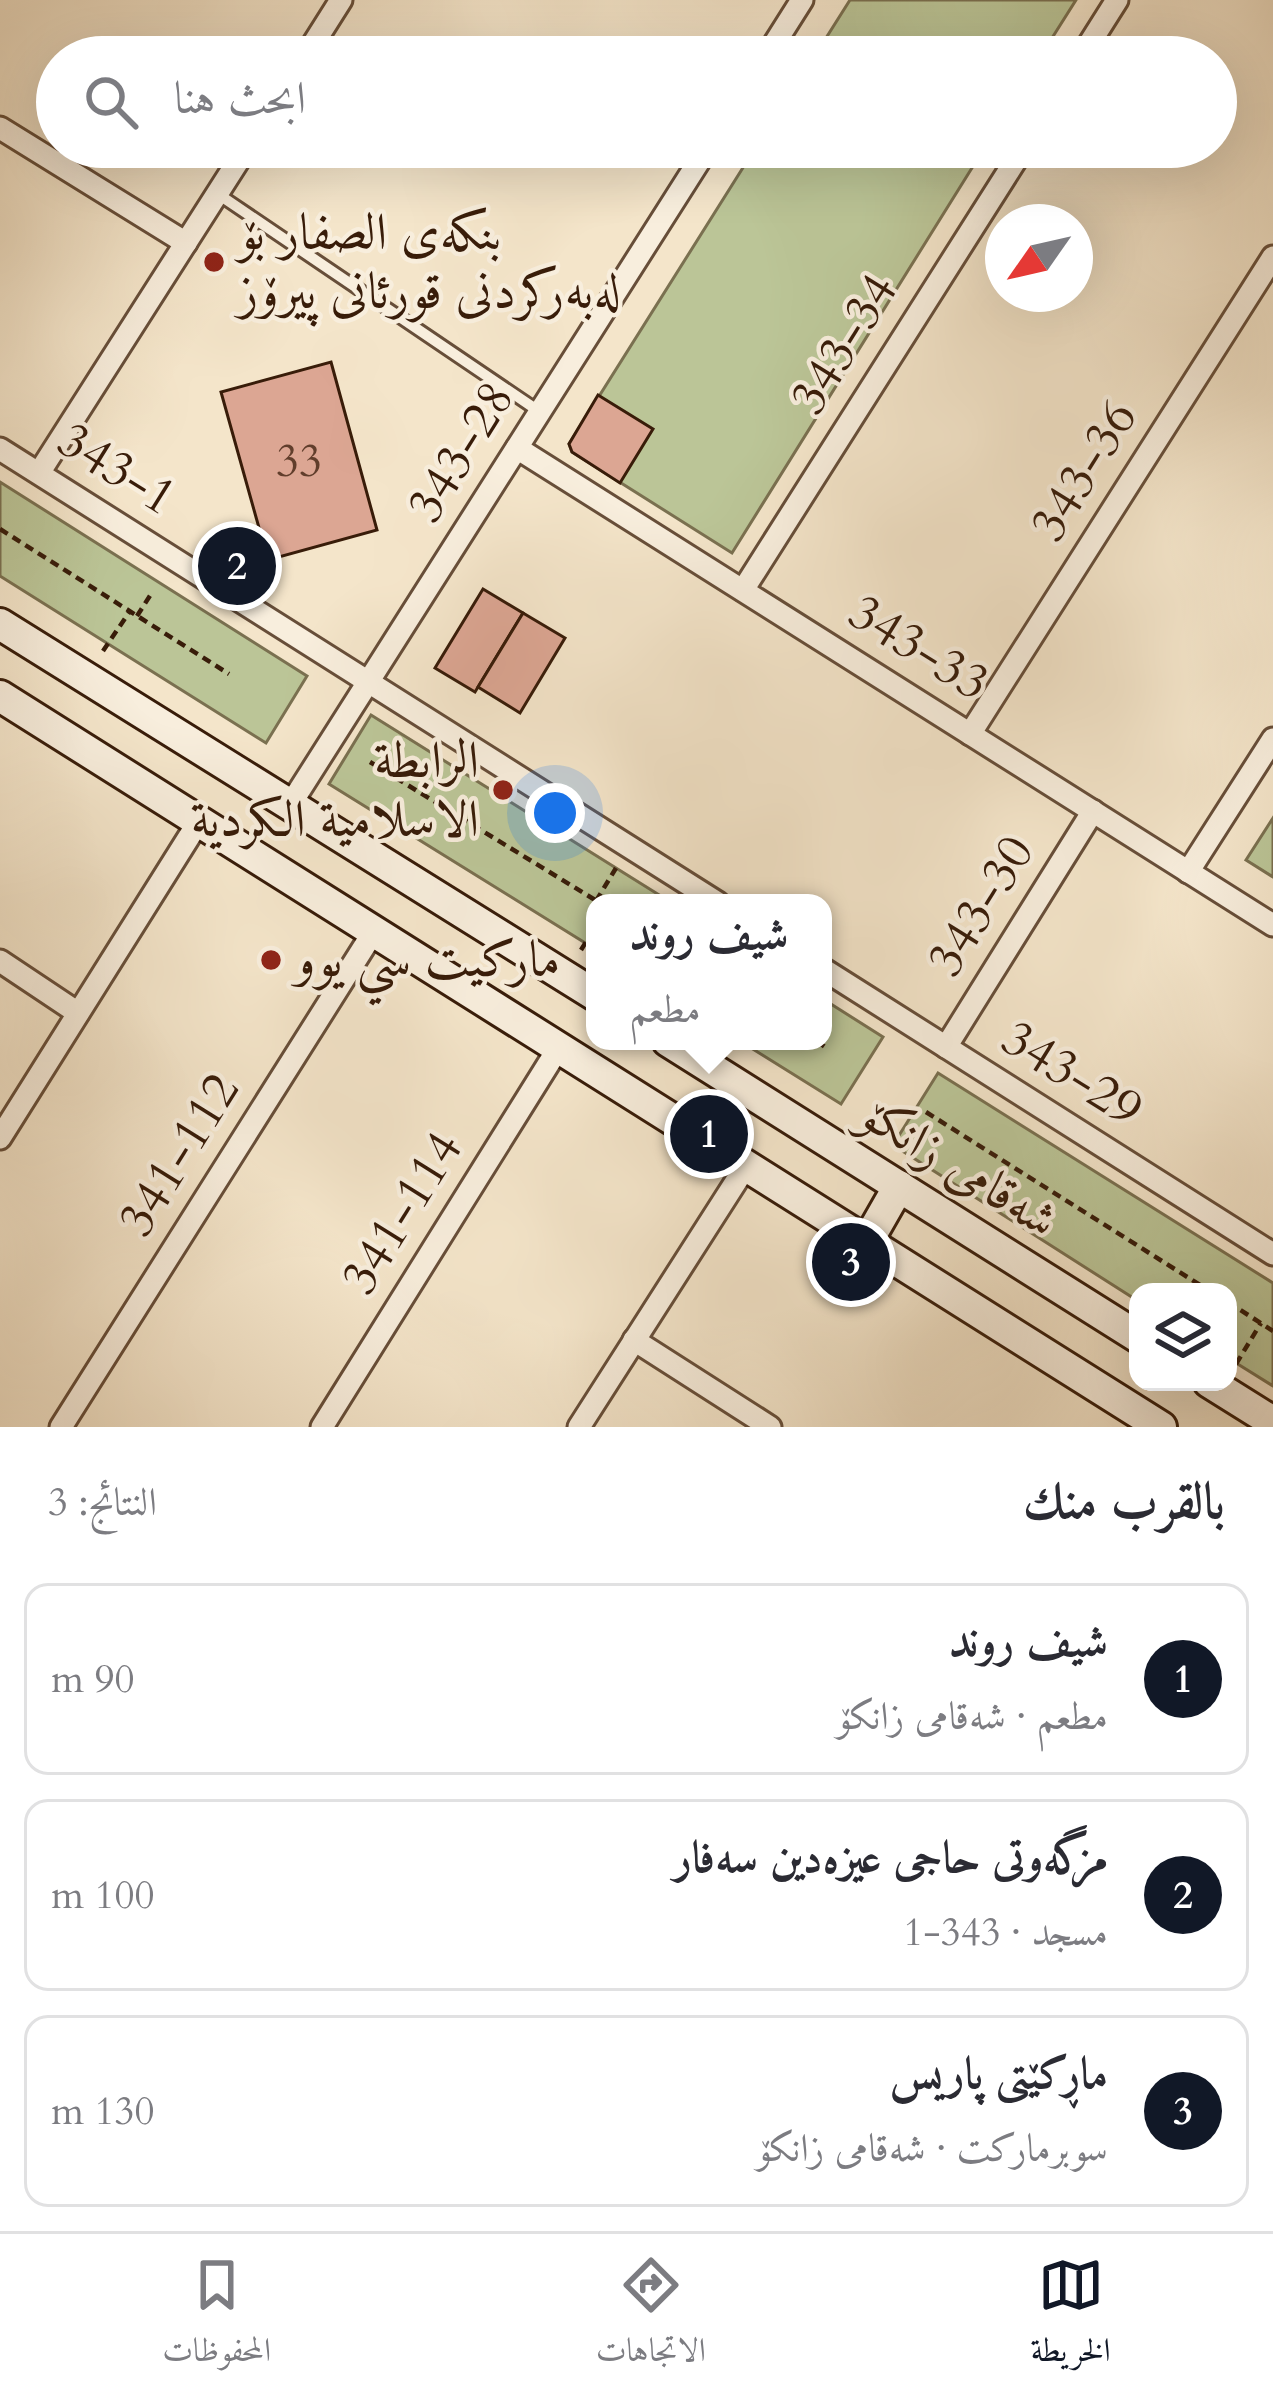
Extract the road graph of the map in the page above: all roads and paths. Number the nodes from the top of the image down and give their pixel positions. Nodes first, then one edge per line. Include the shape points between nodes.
1 (341, 0) edge
2 (802, 0) edge
3 (1118, 0) edge
4 (318, 36) edge
5 (779, 36) edge
6 (1095, 36) edge
7 (0, 128) edge
8 (36, 150) edge
9 (65, 168) edge
10 (235, 168) edge
11 (696, 168) edge
12 (1011, 168) edge
13 (218, 194) junction
14 (186, 243) junction
15 (1273, 257) edge
16 (540, 412) junction
17 (517, 448) junction
18 (0, 449) edge
19 (39, 473) junction
20 (0, 529) edge
21 (743, 590) junction
22 (153, 591) dead end
23 (130, 611) junction
24 (137, 616) junction
25 (0, 624) edge
26 (103, 651) dead end
27 (229, 674) dead end
28 (368, 682) junction
29 (0, 696) edge
30 (970, 734) junction
31 (1273, 739) edge
32 (370, 762) dead end
33 (290, 805) junction
34 (1093, 812) junction
35 (199, 821) junction
36 (616, 868) dead end
37 (1188, 872) junction
38 (602, 894) edge
39 (704, 894) edge
40 (586, 895) edge
41 (1273, 926) edge
42 (374, 931) junction
43 (586, 941) edge
44 (580, 950) dead end
45 (0, 961) edge
46 (832, 975) edge
47 (586, 989) edge
48 (78, 1013) junction
49 (559, 1047) junction
50 (946, 1047) junction
51 (682, 1050) edge
52 (926, 1112) dead end
53 (0, 1138) edge
54 (746, 1166) junction
55 (898, 1186) junction
56 (867, 1242) junction
57 (1273, 1254) edge
58 (1197, 1283) edge
59 (1237, 1308) edge
60 (1261, 1323) junction
61 (1129, 1331) edge
62 (1273, 1331) edge
63 (634, 1340) junction
64 (1237, 1354) edge
65 (1237, 1388) edge
66 (1273, 1423) edge
67 (61, 1427) edge
68 (322, 1427) edge
69 (579, 1427) edge
70 (770, 1427) edge
71 (1161, 1427) edge

1 - 4 street
2 - 5 street
3 - 6 street
7 - 8 street
9 - 14 street
10 - 13 street
11 - 16 street, 343-28
12 - 21 street, 343-34
13 - 14 street
13 - 16 lane
14 - 19 street
15 - 30 street, 343-36
16 - 17 street, 343-28
17 - 21 street, 343-33
17 - 28 street, 343-28
18 - 19 street, 343-1
19 - 28 street, 343-1
20 - 23 path
21 - 30 street, 343-33
22 - 24 path
23 - 24 path
23 - 26 path
24 - 27 path
25 - 33 main road
28 - 33 street, 343-28
28 - 39 street
29 - 35 main road
30 - 34 street, 343-33
31 - 37 street
32 - 40 path
33 - 47 main road
34 - 37 street, 343-33
34 - 50 street, 343-30
35 - 42 main road
35 - 48 street
36 - 38 path
37 - 41 street, 343-33
42 - 49 main road
42 - 67 street, 341-112
43 - 44 path
45 - 48 street
46 - 50 street, 343-29
48 - 53 street
49 - 54 main road
49 - 68 street, 341-114
50 - 57 street, 343-29
51 - 55 main road, شەقامی زانکۆ
52 - 58 path
54 - 56 main road
54 - 63 street
55 - 56 main road
55 - 61 main road, شەقامی زانکۆ
56 - 71 main road
59 - 60 path
60 - 62 path
60 - 64 path
63 - 69 street
63 - 70 street
65 - 66 main road

